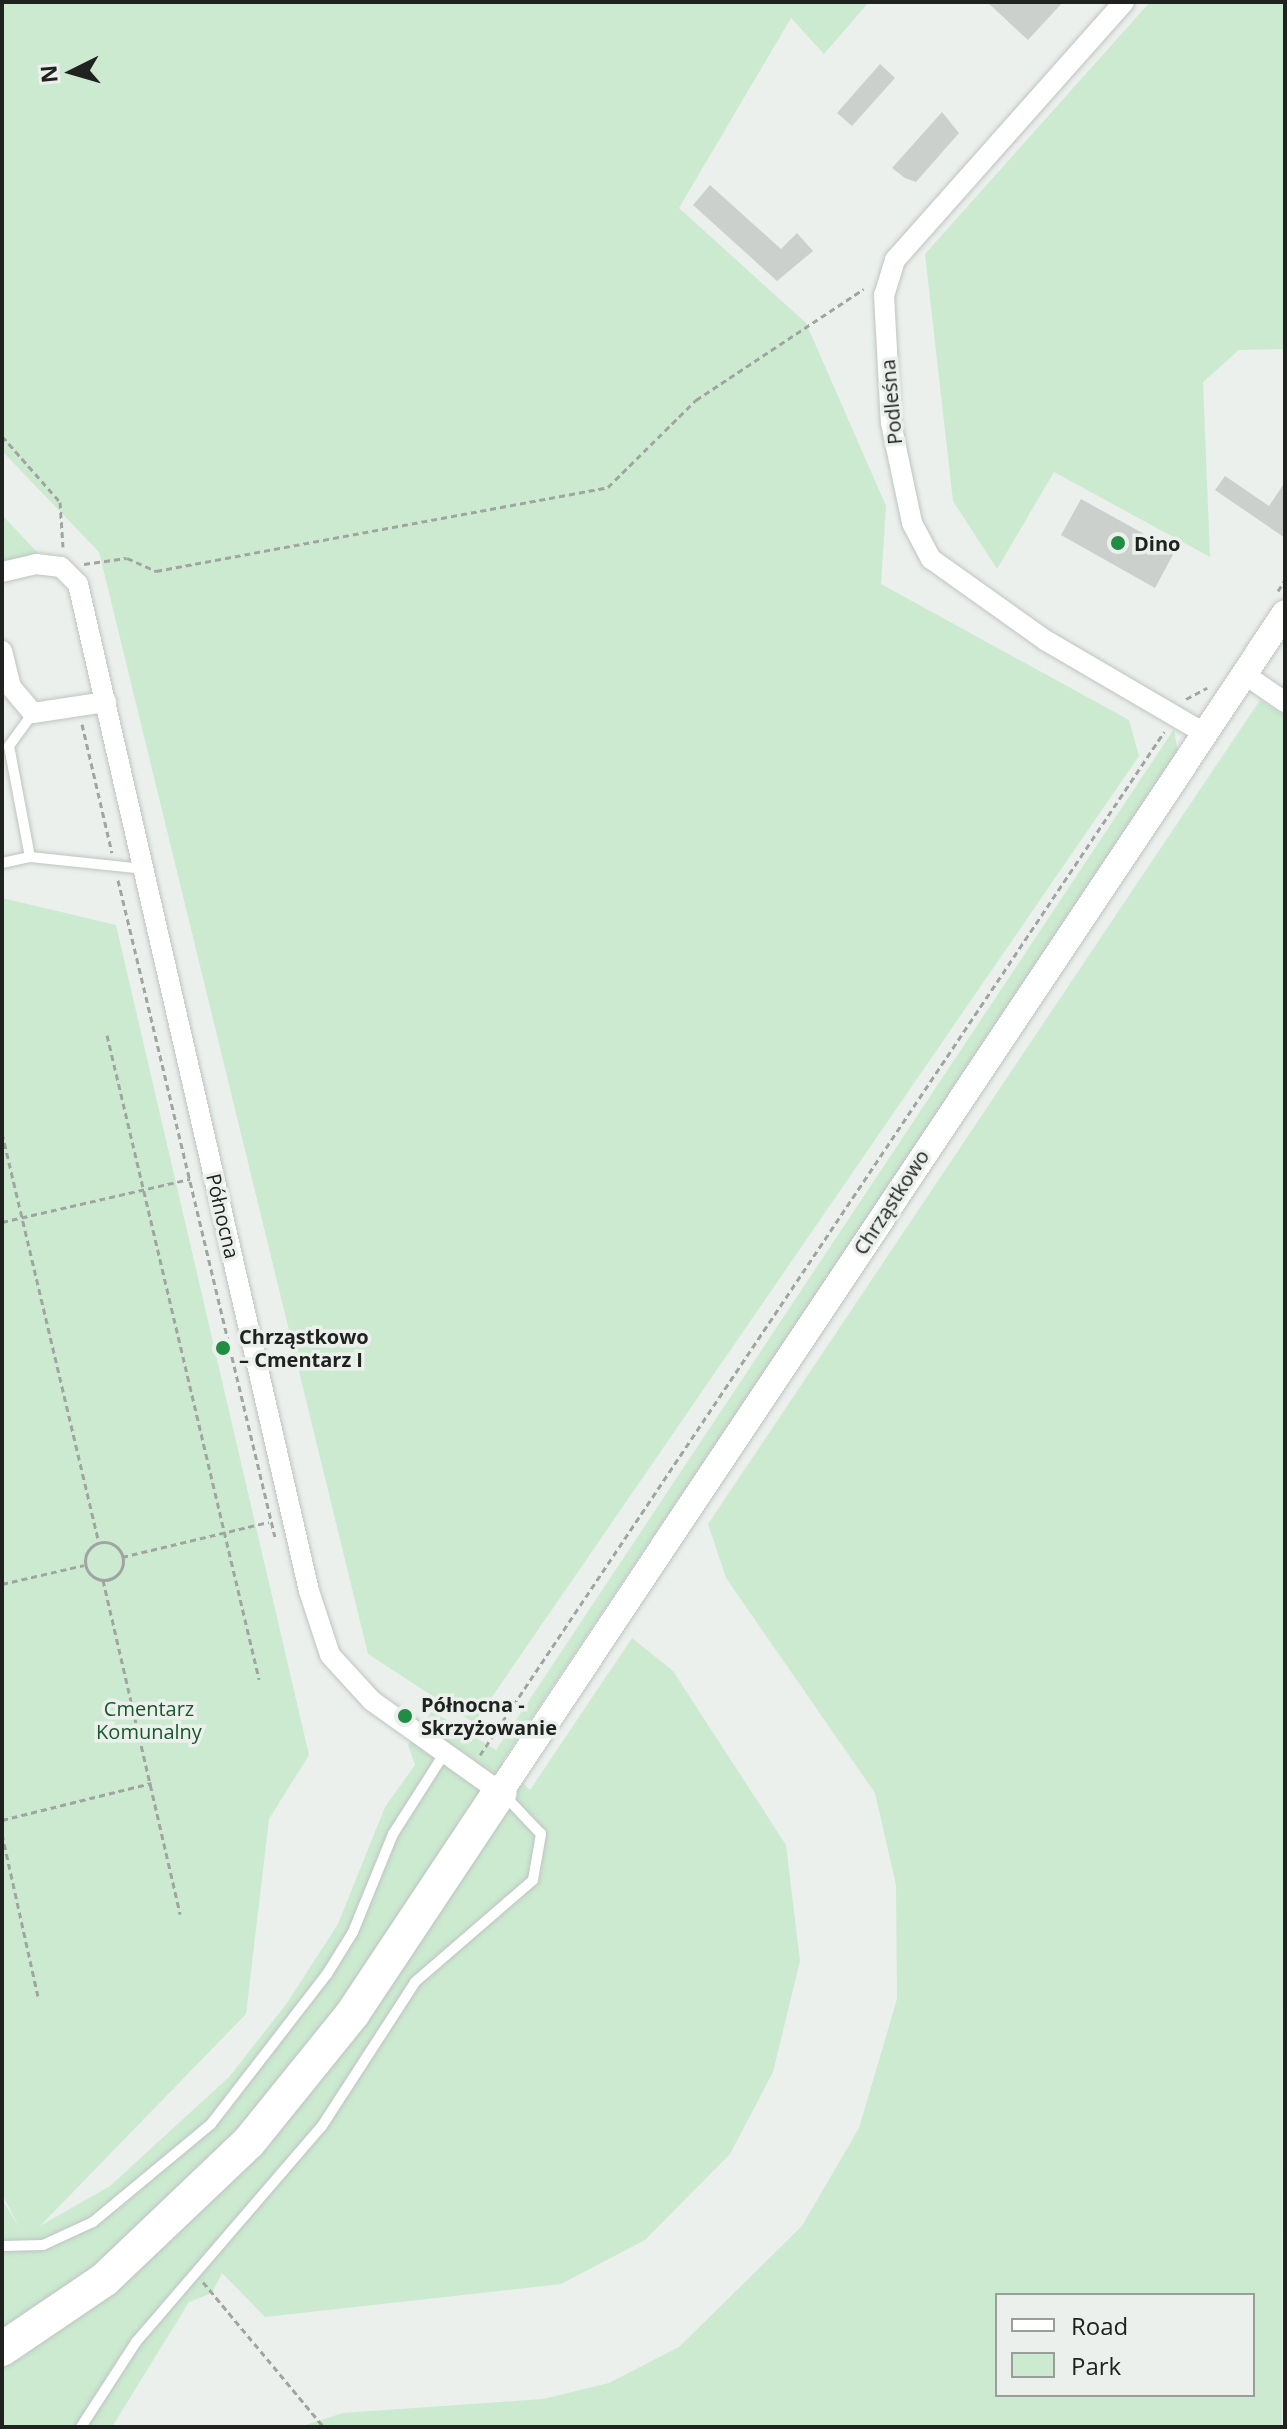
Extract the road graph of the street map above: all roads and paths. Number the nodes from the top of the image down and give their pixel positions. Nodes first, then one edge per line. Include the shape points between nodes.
1 (1124, 2) edge
2 (891, 272) junction
3 (2, 436) edge
4 (61, 567) junction
5 (2, 572) edge
6 (1285, 580) edge
7 (1285, 600) edge
8 (1280, 604) edge
9 (2, 651) edge
10 (1244, 674) junction
11 (1216, 684) dead end
12 (106, 702) junction
13 (1285, 702) edge
14 (33, 713) junction
15 (1175, 715) junction
16 (1204, 733) junction
17 (30, 857) junction
18 (2, 863) edge
19 (145, 869) junction
20 (107, 1035) dead end
21 (2, 1133) edge
22 (213, 1172) junction
23 (143, 1190) junction
24 (24, 1217) junction
25 (2, 1222) edge
26 (253, 1525) dead end
27 (225, 1532) junction
28 (99, 1543) junction
29 (122, 1557) junction
30 (85, 1564) junction
31 (103, 1580) junction
32 (2, 1584) edge
33 (259, 1679) dead end
34 (466, 1752) dead end
35 (444, 1754) junction
36 (152, 1783) junction
37 (500, 1792) junction
38 (2, 1820) edge
39 (2, 1834) edge
40 (180, 1914) dead end
41 (38, 1996) dead end
42 (2, 2246) edge
43 (197, 2275) junction
44 (2, 2349) edge
45 (81, 2427) edge
46 (324, 2427) edge

1 - 2 street
2 - 4 path via 696,400 608,487 156,571 127,558
2 - 15 street, Podleśna via 884,295 898,476 931,559 1045,640
3 - 4 path via 60,502
4 - 5 street
4 - 12 street, Północna via 78,584
6 - 8 path
7 - 8 path
8 - 10 street, Chrząstkowo
9 - 14 street via 11,687
10 - 13 street
10 - 16 street, Chrząstkowo
11 - 15 path via 1187,696
12 - 14 street
12 - 19 street, Północna
14 - 17 lane via 9,746
15 - 16 street, Podleśna
15 - 34 path via 491,1747 484,1754
16 - 37 street, Chrząstkowo
17 - 18 lane
17 - 19 lane
19 - 22 street, Północna
20 - 23 path
21 - 24 path
22 - 23 path
22 - 35 street, Północna via 330,1655 349,1682
23 - 24 path
23 - 27 path
24 - 25 path
24 - 28 path
26 - 27 path
27 - 29 path
27 - 33 path
28 - 29 path via 113,1545
28 - 30 path
29 - 31 path via 118,1573
30 - 31 path
30 - 32 path
31 - 36 path
35 - 37 street, Północna
35 - 42 lane via 393,1834 353,1932 327,1974 211,2124 93,2222 43,2245
36 - 38 path
36 - 40 path
37 - 43 lane via 541,1834 533,1880 415,1982 322,2126
37 - 44 highway via 353,2013 249,2142 104,2280
39 - 41 path
43 - 45 lane via 136,2342
43 - 46 path

